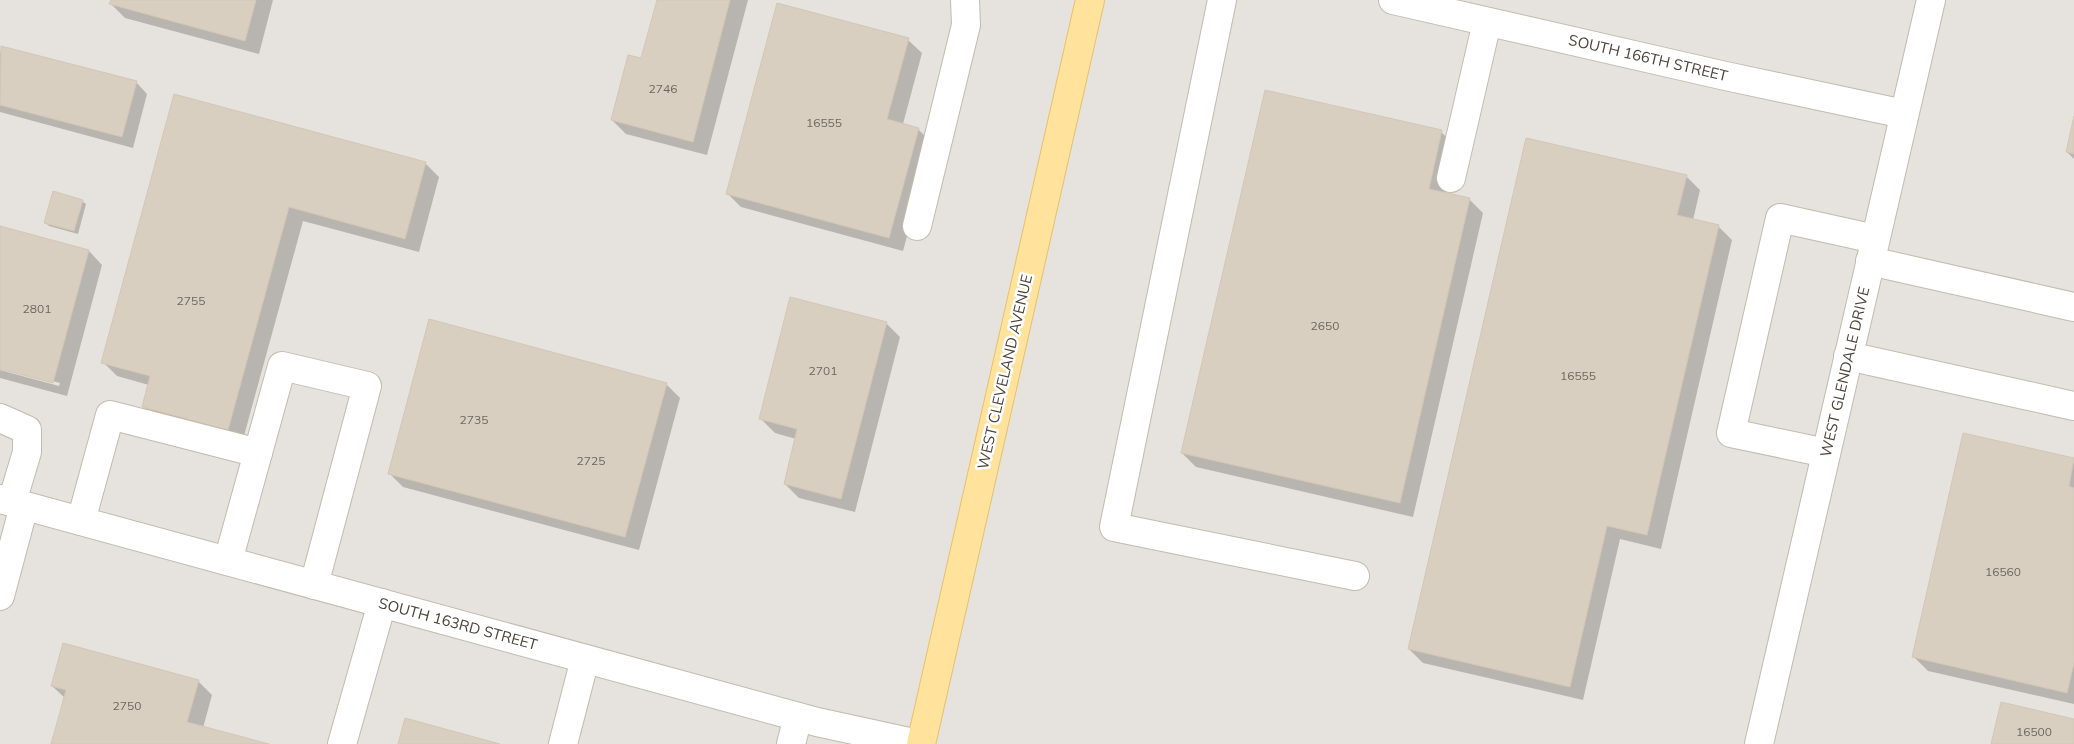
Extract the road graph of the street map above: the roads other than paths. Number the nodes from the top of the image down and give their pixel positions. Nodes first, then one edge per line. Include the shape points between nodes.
1 (965, 0) edge
2 (1090, 0) edge
3 (1222, 0) edge
4 (1931, 0) edge
5 (1405, 1) edge
6 (1487, 22) junction
7 (1904, 114) junction
8 (1451, 178) dead end
9 (917, 226) dead end
10 (1873, 250) junction
11 (2074, 307) edge
12 (1848, 356) junction
13 (2074, 406) edge
14 (0, 418) edge
15 (258, 453) junction
16 (1826, 453) junction
17 (12, 502) edge
18 (81, 521) junction
19 (228, 561) junction
20 (1355, 576) dead end
21 (314, 585) junction
22 (0, 596) edge
23 (382, 603) junction
24 (585, 659) junction
25 (798, 717) junction
26 (342, 744) edge
27 (563, 744) edge
28 (790, 744) edge
29 (919, 744) edge
30 (1760, 744) edge

1 - 9 street via 966,24
2 - 29 main road, WEST CLEVELAND AVENUE
3 - 20 street via 1114,527
4 - 7 street, WEST GLENDALE DRIVE
5 - 6 street, SOUTH 166TH STREET
6 - 7 street, SOUTH 166TH STREET
6 - 8 street
7 - 10 street, WEST GLENDALE DRIVE
10 - 11 street
10 - 12 street, WEST GLENDALE DRIVE
10 - 16 street via 1780,218 1731,433
12 - 13 street
12 - 16 street, WEST GLENDALE DRIVE
14 - 17 street via 27,430 27,452
15 - 18 street via 110,415
15 - 19 street
15 - 21 street via 282,366 367,386
16 - 30 street, WEST GLENDALE DRIVE
17 - 18 street, SOUTH 163RD STREET
17 - 22 street
18 - 19 street, SOUTH 163RD STREET
19 - 21 street, SOUTH 163RD STREET
21 - 23 street, SOUTH 163RD STREET
23 - 24 street, SOUTH 163RD STREET
23 - 26 street
24 - 25 street, SOUTH 163RD STREET
24 - 27 street
25 - 28 street
25 - 29 street, SOUTH 163RD STREET

